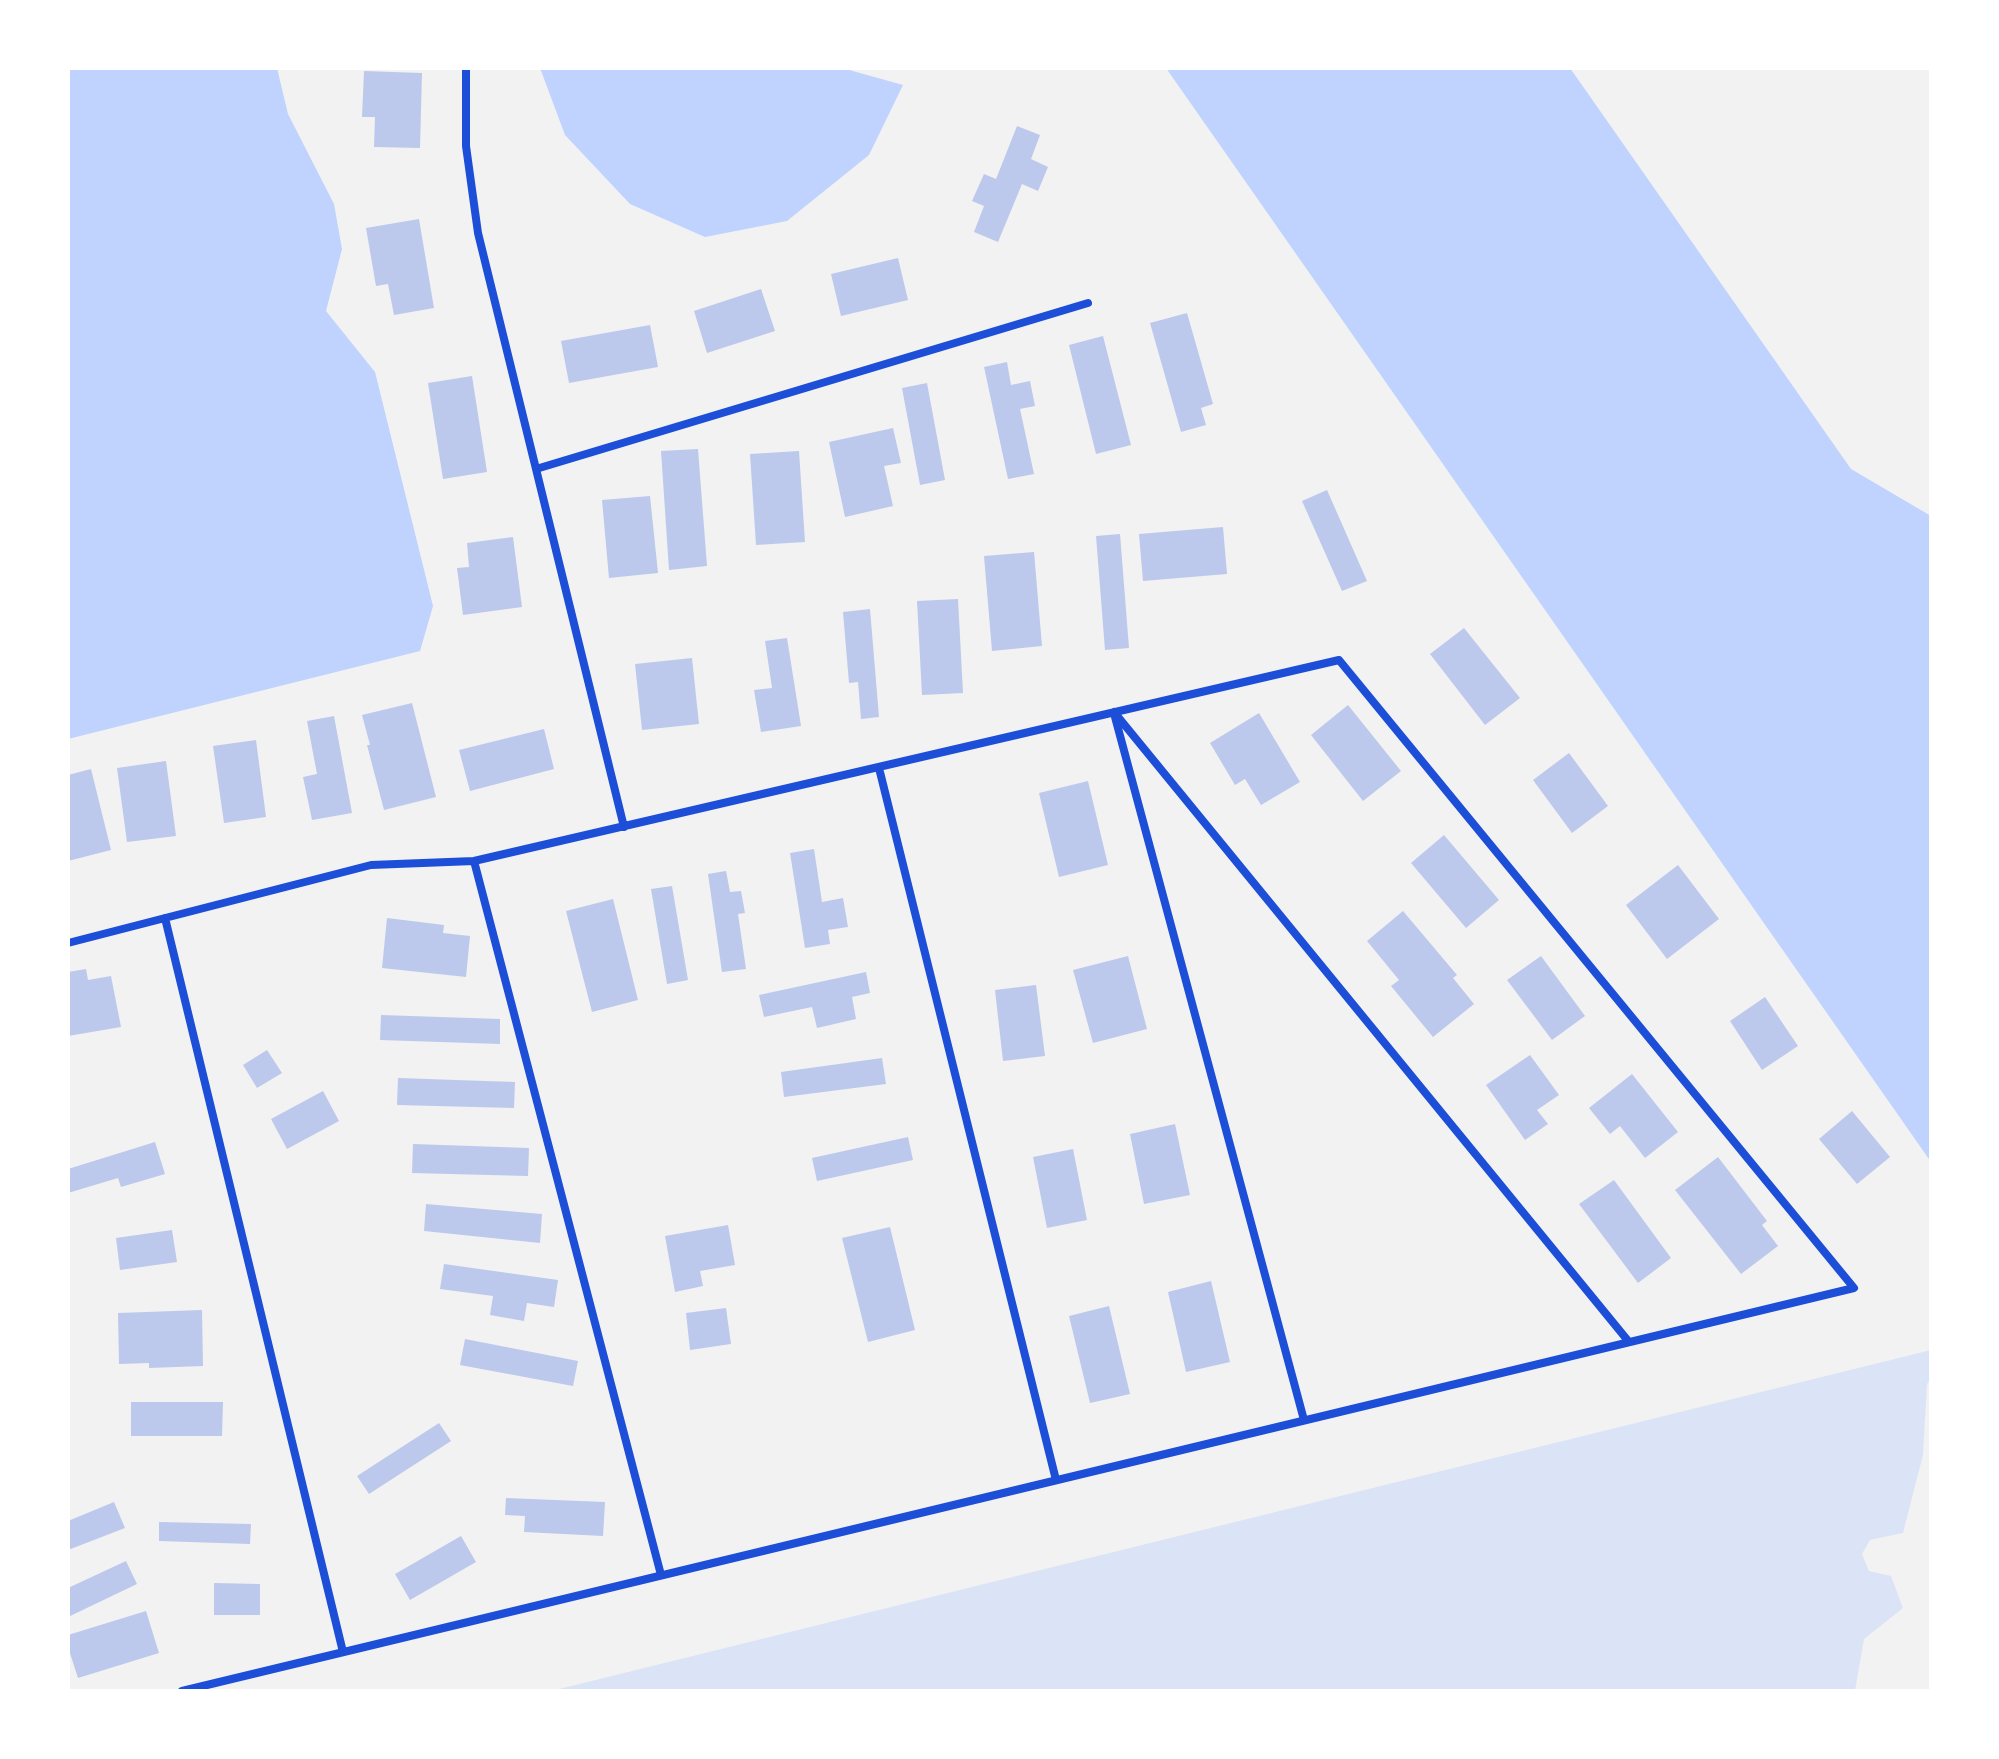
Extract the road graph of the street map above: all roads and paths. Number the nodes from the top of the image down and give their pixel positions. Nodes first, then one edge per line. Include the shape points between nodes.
1 (466, 68) edge
2 (1088, 303) dead end
3 (536, 469) junction
4 (1114, 712) junction
5 (879, 768) junction
6 (624, 827) junction
7 (474, 861) junction
8 (165, 918) junction
9 (68, 943) edge
10 (1629, 1342) junction
11 (1304, 1420) junction
12 (1056, 1480) junction
13 (661, 1575) junction
14 (343, 1652) junction
15 (182, 1691) edge

1 - 3 street via 466,146 478,233
2 - 3 street
3 - 6 street
4 - 5 street
4 - 10 street
4 - 10 street via 1339,660 1854,1288
4 - 11 street
5 - 6 street
5 - 12 street
6 - 7 street
7 - 8 street via 371,865
7 - 13 street
8 - 9 street
8 - 14 street
10 - 11 street
11 - 12 street
12 - 13 street
13 - 14 street
14 - 15 street

